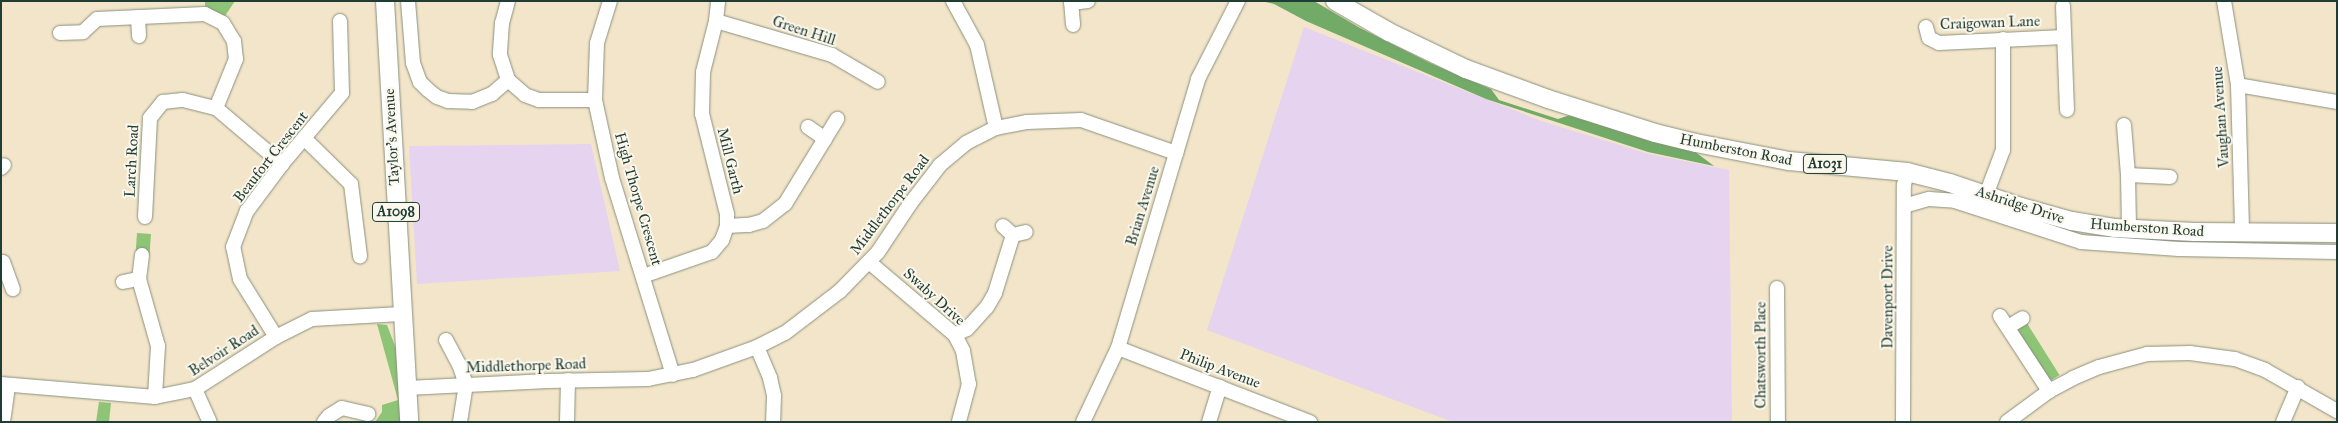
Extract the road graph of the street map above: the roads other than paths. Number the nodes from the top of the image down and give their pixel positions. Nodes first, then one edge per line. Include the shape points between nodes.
1 (385, 1) edge
2 (408, 1) edge
3 (508, 1) edge
4 (610, 1) edge
5 (718, 1) edge
6 (953, 1) edge
7 (1088, 1) edge
8 (1238, 1) edge
9 (1335, 1) edge
10 (2224, 1) edge
11 (1071, 2) edge
12 (2063, 6) dead end
13 (138, 17) junction
14 (340, 21) dead end
15 (716, 21) junction
16 (1073, 25) dead end
17 (1926, 27) dead end
18 (60, 33) dead end
19 (139, 36) dead end
20 (2064, 38) junction
21 (2003, 39) junction
22 (508, 80) junction
23 (878, 82) dead end
24 (2238, 85) junction
25 (595, 100) junction
26 (2337, 102) edge
27 (216, 108) junction
28 (2068, 110) dead end
29 (837, 119) dead end
30 (2124, 125) dead end
31 (808, 127) dead end
32 (996, 128) junction
33 (304, 138) junction
34 (825, 138) junction
35 (1176, 153) junction
36 (282, 164) junction
37 (1907, 172) junction
38 (2128, 175) junction
39 (2170, 177) dead end
40 (1986, 195) junction
41 (1904, 206) junction
42 (145, 216) dead end
43 (728, 226) junction
44 (2130, 229) junction
45 (1014, 231) dead end
46 (2242, 232) junction
47 (2337, 234) edge
48 (2337, 252) edge
49 (142, 256) dead end
50 (360, 256) dead end
51 (869, 262) junction
52 (1, 263) edge
53 (643, 276) junction
54 (139, 279) junction
55 (123, 282) dead end
56 (1777, 288) dead end
57 (13, 289) dead end
58 (401, 314) junction
59 (2000, 316) dead end
60 (2023, 318) dead end
61 (2008, 328) junction
62 (955, 335) junction
63 (276, 337) junction
64 (446, 340) dead end
65 (757, 347) junction
66 (1118, 348) junction
67 (673, 375) junction
68 (568, 380) junction
69 (4, 384) edge
70 (466, 384) junction
71 (1220, 387) junction
72 (2298, 387) junction
73 (407, 388) junction
74 (196, 389) junction
75 (2049, 390) junction
76 (155, 398) junction
77 (2337, 411) edge
78 (368, 414) dead end
79 (3, 422) edge
80 (210, 422) edge
81 (324, 422) edge
82 (409, 422) edge
83 (460, 422) edge
84 (567, 422) edge
85 (773, 422) edge
86 (959, 422) edge
87 (1083, 422) edge
88 (1209, 422) edge
89 (1310, 422) edge
90 (1778, 422) edge
91 (1903, 422) edge
92 (2007, 422) edge
93 (2283, 422) edge

1 - 58 main road, Taylor's Avenue / A1098
2 - 22 street via 413,63 420,82 428,90 448,101 472,102 492,94
3 - 22 street via 502,23 500,54
4 - 25 street, High Thorpe Crescent via 597,43
5 - 15 street, Mill Garth
6 - 32 street via 977,46
7 - 11 street
8 - 35 street, Brian Avenue via 1198,79
9 - 37 main road, Humberston Road / A1031 via 1389,32 1466,69 1655,132 1789,161
10 - 24 street, Vaughan Avenue
11 - 16 street
12 - 20 street
13 - 18 street via 97,19 83,32
13 - 19 street
13 - 27 street via 205,14 223,23 234,40 236,59
14 - 33 street, Beaufort Crescent via 342,93
15 - 23 street, Green Hill via 832,55
15 - 43 street, Mill Garth via 703,72 702,114
17 - 21 street, Craigowan Lane via 1929,38 1935,43
20 - 21 street, Craigowan Lane
20 - 28 street
21 - 40 street via 2003,150
22 - 25 street via 525,95 539,100
24 - 26 street
24 - 46 street, Vaughan Avenue
25 - 53 street, High Thorpe Crescent via 612,178
27 - 36 street, Larch Road
27 - 42 street, Larch Road via 183,100 163,102 150,118
29 - 34 street
30 - 38 street
31 - 34 street
32 - 35 street, Middlethorpe Road via 1027,122 1081,120
32 - 51 street, Middlethorpe Road via 966,143 940,165
33 - 36 street, Beaufort Crescent
33 - 50 street via 352,184
34 - 43 street via 785,204 763,221
35 - 66 street, Brian Avenue
36 - 63 street, Beaufort Crescent via 247,211 233,247 240,278
37 - 40 main road, Humberston Road / A1031
37 - 41 street, Davenport Drive
38 - 39 street
38 - 44 street
40 - 44 main road, Humberston Road / A1031 via 2072,221
41 - 48 street, Ashridge Drive via 1929,199 1955,201 2081,242 2179,249
41 - 91 street, Davenport Drive
43 - 53 street via 712,252
44 - 46 main road, Humberston Road / A1031
45 - 62 street via 995,293 967,329
46 - 47 main road, Humberston Road / A1031
49 - 54 street
51 - 62 street, Swaby Drive
51 - 65 street, Middlethorpe Road via 809,316
52 - 57 street
53 - 67 street, High Thorpe Crescent
54 - 55 street
54 - 76 street via 158,346
56 - 90 street, Chatsworth Place
58 - 63 street, Belvoir Road via 312,319
58 - 73 main road, Taylor's Avenue / A1098
59 - 61 street
60 - 61 street
61 - 75 street
62 - 86 street, Swaby Drive via 963,351 969,384
63 - 74 street, Belvoir Road
64 - 70 street
65 - 67 street, Middlethorpe Road
65 - 85 street via 774,396
66 - 71 street, Philip Avenue
66 - 87 street, Brian Avenue
67 - 68 street, Middlethorpe Road via 648,379
68 - 70 street, Middlethorpe Road
68 - 84 street
69 - 76 street, Belvoir Road
69 - 79 street
70 - 73 street, Middlethorpe Road
70 - 83 street
71 - 88 street
71 - 89 street, Philip Avenue
72 - 75 street via 2235,359 2190,353 2147,354 2099,366
72 - 77 street
72 - 93 street
73 - 82 main road, Taylor's Avenue / A1098
74 - 76 street, Belvoir Road
74 - 80 street
75 - 92 street
78 - 81 street via 342,408

